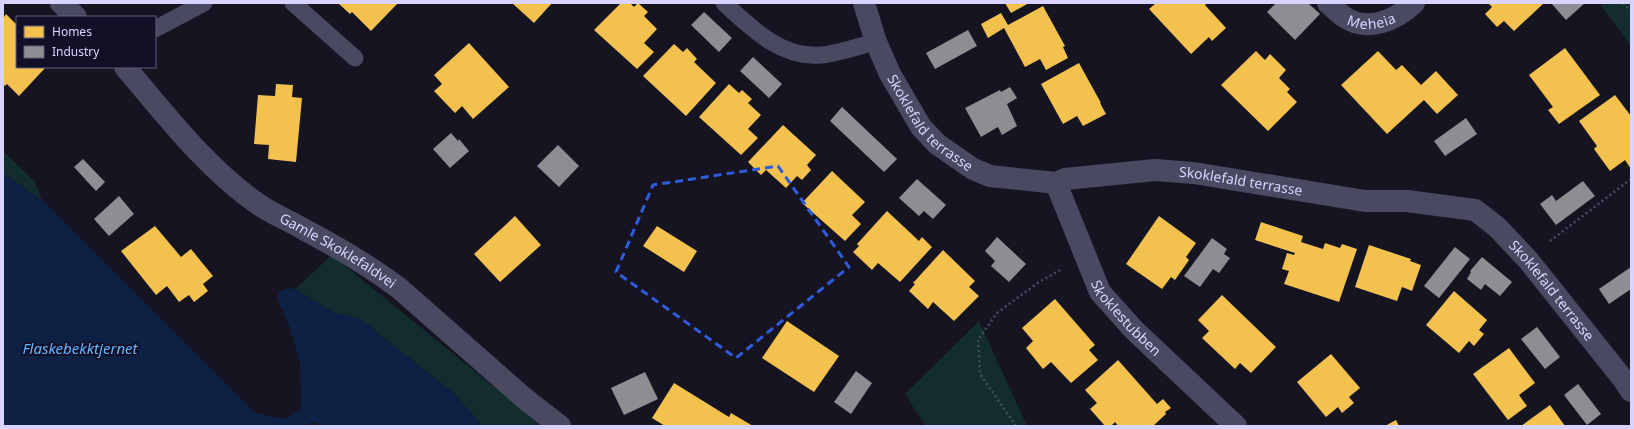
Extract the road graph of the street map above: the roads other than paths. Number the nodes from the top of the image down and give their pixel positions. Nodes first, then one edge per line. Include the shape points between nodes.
1 (61, 3) edge
2 (204, 3) edge
3 (293, 3) edge
4 (724, 3) edge
5 (864, 3) edge
6 (1328, 3) edge
7 (1414, 3) edge
8 (75, 16) edge
9 (156, 29) edge
10 (876, 42) junction
11 (355, 58) dead end
12 (126, 68) edge
13 (1056, 183) junction
14 (1631, 391) edge
15 (560, 426) edge
16 (1236, 426) edge

1 - 8 street
2 - 9 lane
3 - 11 lane
4 - 10 lane via 765,38 787,50 822,55
5 - 10 street, Skoklefald terrasse
6 - 7 street, Meheia via 1356,23 1381,24 1398,16
10 - 13 street, Skoklefald terrasse via 890,74 921,127 937,144 973,169 990,176
12 - 15 street, Gamle Skoklefaldvei via 193,148 231,184 259,204 380,273
13 - 14 street, Skoklefald terrasse via 1065,179 1155,170 1365,201 1407,201 1475,210 1497,227 1529,261
13 - 16 street, Skoklestubben via 1100,292 1134,330

